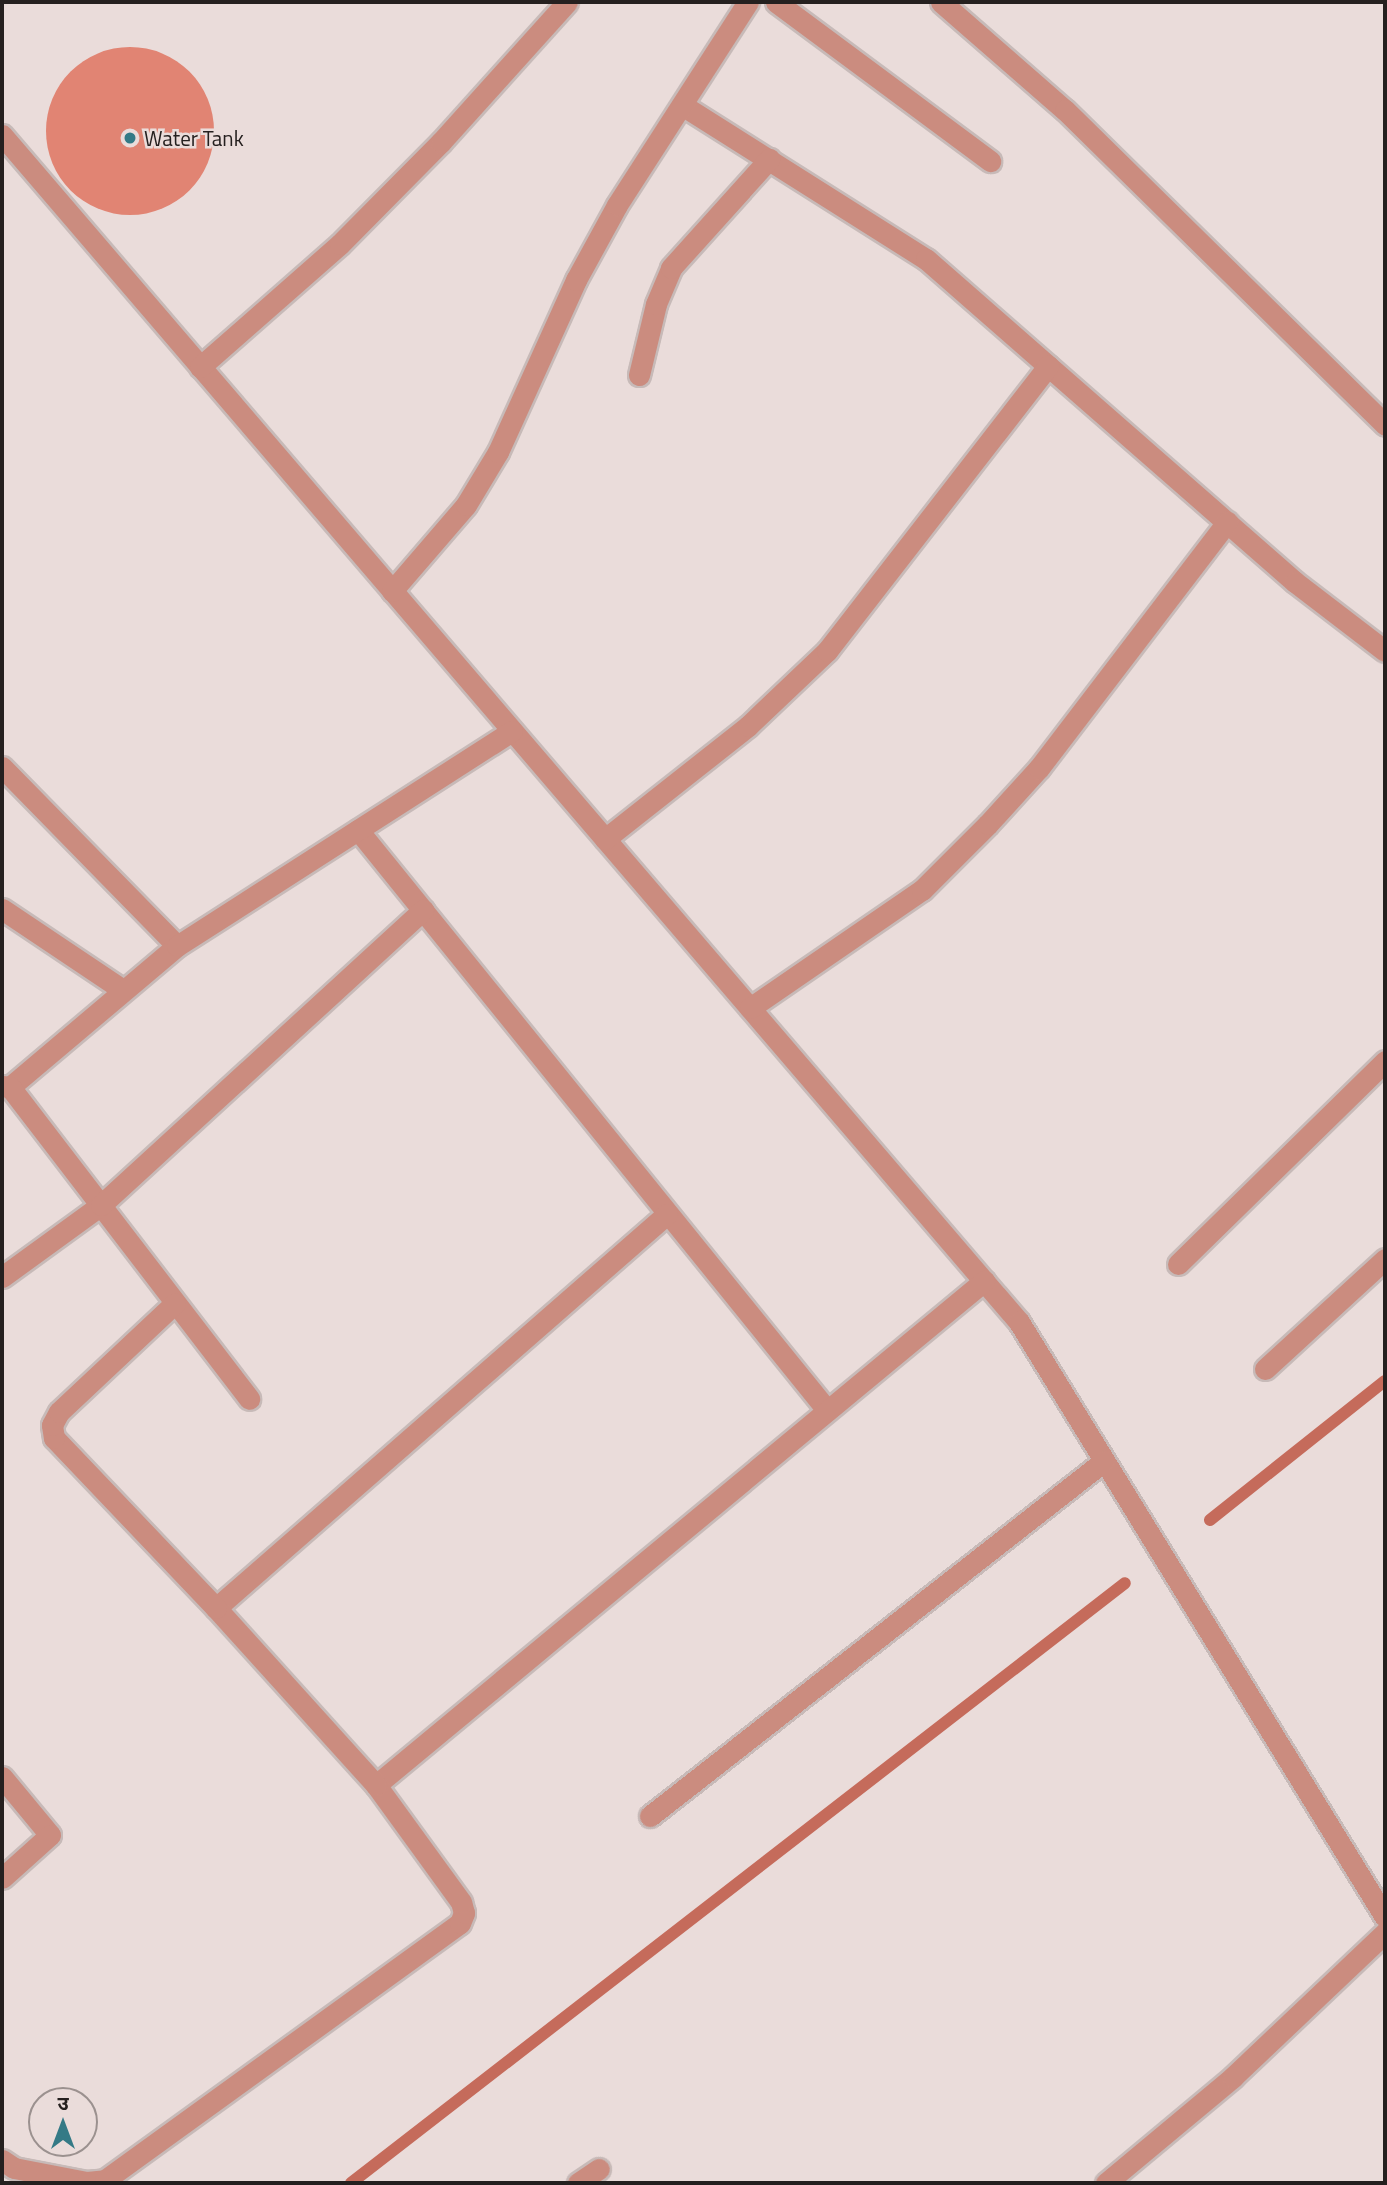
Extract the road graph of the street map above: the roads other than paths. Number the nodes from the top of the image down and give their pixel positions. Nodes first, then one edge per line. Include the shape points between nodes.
1 (567, 2) edge
2 (748, 2) edge
3 (776, 2) edge
4 (941, 2) edge
5 (682, 105) junction
6 (2, 135) edge
7 (769, 159) junction
8 (990, 161) dead end
9 (1048, 366) junction
10 (200, 367) junction
11 (639, 375) dead end
12 (1385, 425) edge
13 (1227, 522) junction
14 (392, 591) junction
15 (1385, 651) edge
16 (512, 731) junction
17 (2, 767) edge
18 (358, 830) junction
19 (605, 839) junction
20 (2, 909) edge
21 (423, 910) junction
22 (177, 946) junction
23 (123, 990) junction
24 (750, 1008) junction
25 (1385, 1061) edge
26 (6, 1086) edge
27 (101, 1205) junction
28 (667, 1214) junction
29 (1385, 1259) edge
30 (1178, 1264) dead end
31 (2, 1277) edge
32 (984, 1281) junction
33 (175, 1303) junction
34 (1265, 1369) dead end
35 (248, 1399) dead end
36 (827, 1410) junction
37 (1104, 1461) junction
38 (216, 1608) junction
39 (2, 1777) edge
40 (376, 1786) junction
41 (650, 1816) dead end
42 (2, 1878) edge
43 (1385, 1917) edge
44 (1385, 1933) edge
45 (2, 2160) edge
46 (598, 2169) dead end
47 (578, 2183) edge
48 (1106, 2183) edge

1 - 10 street via 441,142 340,244
2 - 5 street
3 - 8 street
4 - 12 street via 1065,110
5 - 7 street
5 - 14 street via 617,205 576,281 498,452 466,505
6 - 10 street
7 - 9 street via 926,259
7 - 11 street via 671,268 656,304
9 - 13 street
9 - 19 street via 827,651 748,726
10 - 14 street
13 - 15 street
13 - 24 street via 1040,768 988,824 922,890
14 - 16 street
16 - 18 street
16 - 19 street
17 - 22 street
18 - 21 street
18 - 22 street
19 - 24 street
20 - 23 street
21 - 27 street
21 - 28 street
22 - 23 street
23 - 26 street
24 - 32 street
25 - 30 street
26 - 27 street
27 - 31 street
27 - 33 street
28 - 36 street
28 - 38 street
29 - 34 street
32 - 36 street
32 - 37 street via 1019,1322
33 - 35 street
33 - 38 street via 59,1412 52,1425 54,1438
36 - 40 street
37 - 41 street
37 - 43 street
38 - 40 street
39 - 42 street via 50,1835
40 - 45 street via 461,1902 464,1913 460,1923 105,2180 87,2182 14,2168
44 - 48 street via 1233,2077
46 - 47 street

